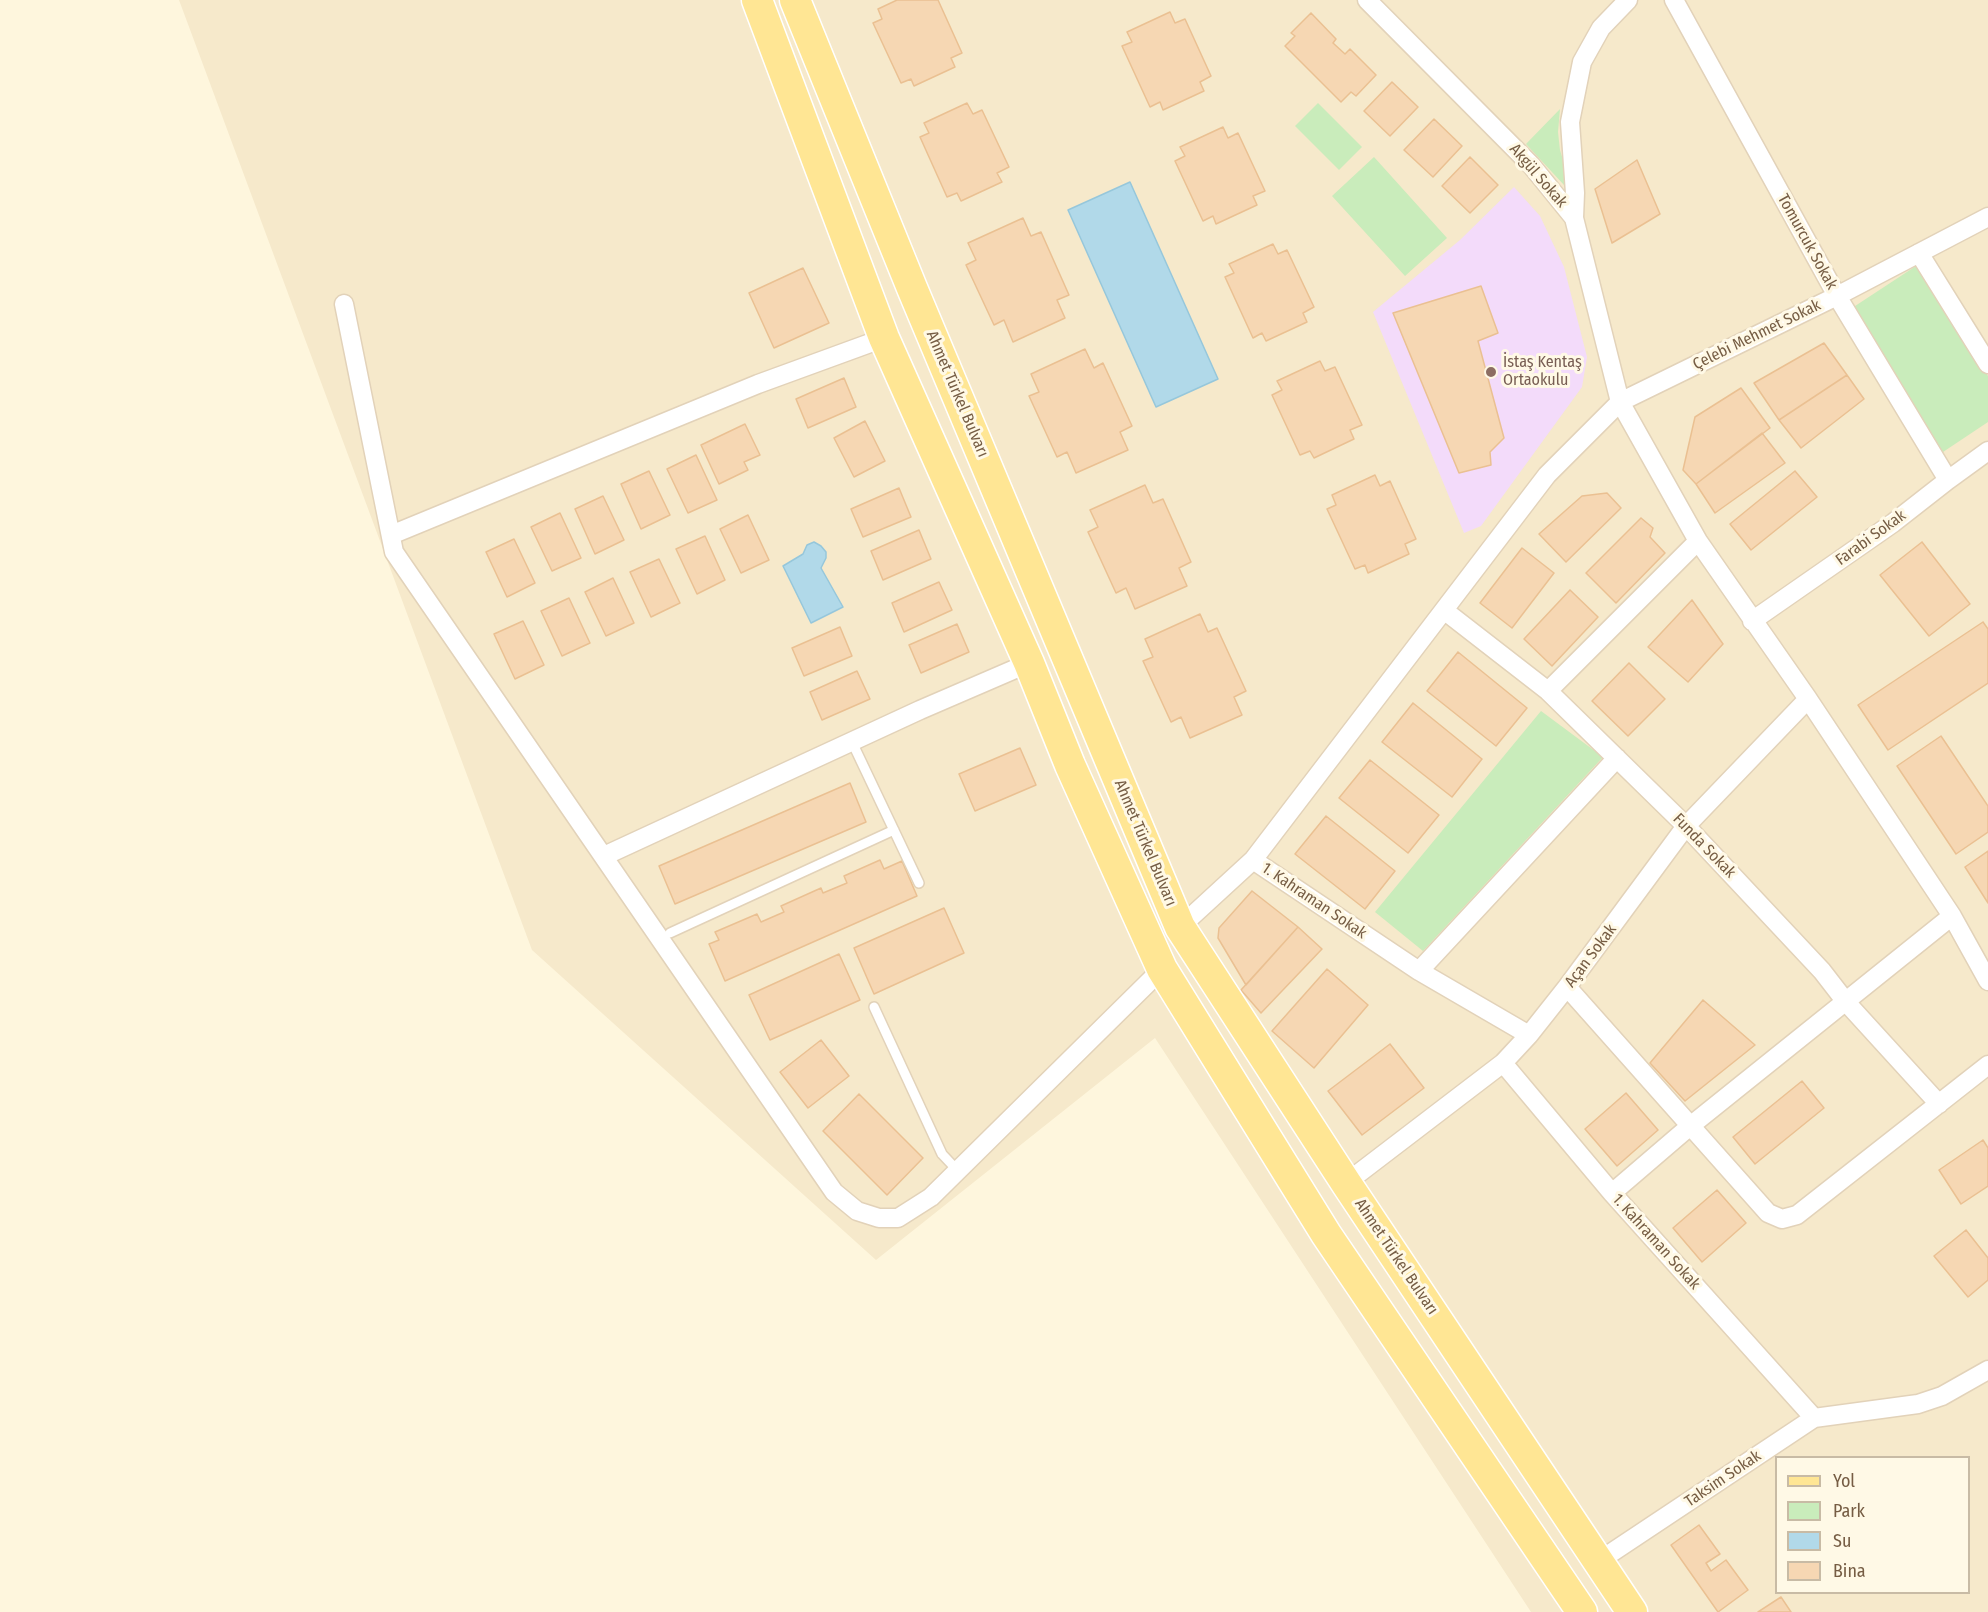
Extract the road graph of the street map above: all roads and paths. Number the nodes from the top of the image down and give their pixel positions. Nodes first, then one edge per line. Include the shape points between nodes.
1 (757, 0) edge
2 (795, 0) edge
3 (1367, 0) edge
4 (1628, 0) edge
5 (1674, 0) edge
6 (1988, 217) edge
7 (1574, 218) junction
8 (1919, 253) junction
9 (1837, 296) junction
10 (344, 304) dead end
11 (884, 338) junction
12 (1988, 364) edge
13 (1620, 402) junction
14 (1985, 460) edge
15 (1948, 480) junction
16 (390, 535) junction
17 (1698, 541) junction
18 (1445, 611) junction
19 (1752, 621) junction
20 (1029, 663) junction
21 (1548, 692) junction
22 (1808, 699) junction
23 (852, 742) junction
24 (1617, 758) junction
25 (1686, 826) junction
26 (894, 830) junction
27 (604, 856) junction
28 (1253, 860) junction
29 (919, 883) dead end
30 (1952, 916) junction
31 (1180, 927) junction
32 (670, 933) dead end
33 (1162, 969) junction
34 (1419, 970) junction
35 (1986, 973) edge
36 (1567, 987) junction
37 (1846, 1002) junction
38 (874, 1007) dead end
39 (1529, 1035) junction
40 (1503, 1063) junction
41 (1988, 1065) edge
42 (1939, 1104) junction
43 (1689, 1127) junction
44 (958, 1171) junction
45 (1346, 1183) junction
46 (1612, 1193) junction
47 (1988, 1370) edge
48 (1814, 1418) junction
49 (1599, 1561) junction
50 (1582, 1612) edge
51 (1632, 1612) edge

1 - 11 main road
2 - 31 main road, Ahmet Türkel Bulvarı
3 - 7 street, Akgül Sokak via 1531,165
4 - 7 street via 1601,28 1581,62 1570,122
5 - 9 street, Tomurcuk Sokak
6 - 8 street, Çelebi Mehmet Sokak
7 - 13 street, Akgül Sokak
8 - 9 street, Çelebi Mehmet Sokak
8 - 12 street
9 - 13 street, Çelebi Mehmet Sokak
9 - 15 street, Tomurcuk Sokak
10 - 16 street
11 - 16 street via 747,388
11 - 20 main road
13 - 17 street, Akgül Sokak
13 - 18 street, Çelebi Mehmet Sokak via 1547,475
14 - 15 street, Farabi Sokak
15 - 19 street, Farabi Sokak
16 - 27 street via 394,552
17 - 19 street, Akgül Sokak
17 - 21 street
18 - 21 street, Funda Sokak
18 - 28 street, Çelebi Mehmet Sokak
19 - 22 street, Akgül Sokak
20 - 23 street
20 - 33 main road via 1070,765
21 - 24 street, Funda Sokak
22 - 25 street, Açan Sokak
22 - 30 street, Akgül Sokak
23 - 26 lane
23 - 27 street
24 - 25 street, Funda Sokak
24 - 34 street
25 - 36 street, Açan Sokak
25 - 37 street, Funda Sokak via 1822,971
26 - 29 lane
26 - 32 lane
27 - 44 street via 834,1192 857,1211 879,1218 898,1218 931,1197
28 - 31 street, Çelebi Mehmet Sokak
28 - 34 street, 1. Kahraman Sokak
30 - 35 street, Akgül Sokak
30 - 37 street
31 - 45 main road, Ahmet Türkel Bulvarı
33 - 44 street
33 - 50 main road via 1326,1234
34 - 39 street, 1. Kahraman Sokak
36 - 39 street, Açan Sokak
36 - 43 street
37 - 42 street, Funda Sokak
37 - 43 street
38 - 44 lane via 942,1154
39 - 40 street, Açan Sokak
40 - 45 street, Açan Sokak
40 - 46 street, 1. Kahraman Sokak
41 - 42 street
42 - 43 street via 1797,1215 1782,1219 1768,1213
43 - 46 street
45 - 49 main road, Ahmet Türkel Bulvarı
46 - 48 street, 1. Kahraman Sokak
47 - 48 street, Taksim Sokak via 1942,1396 1918,1404
48 - 49 street, Taksim Sokak
49 - 51 main road, Ahmet Türkel Bulvarı

